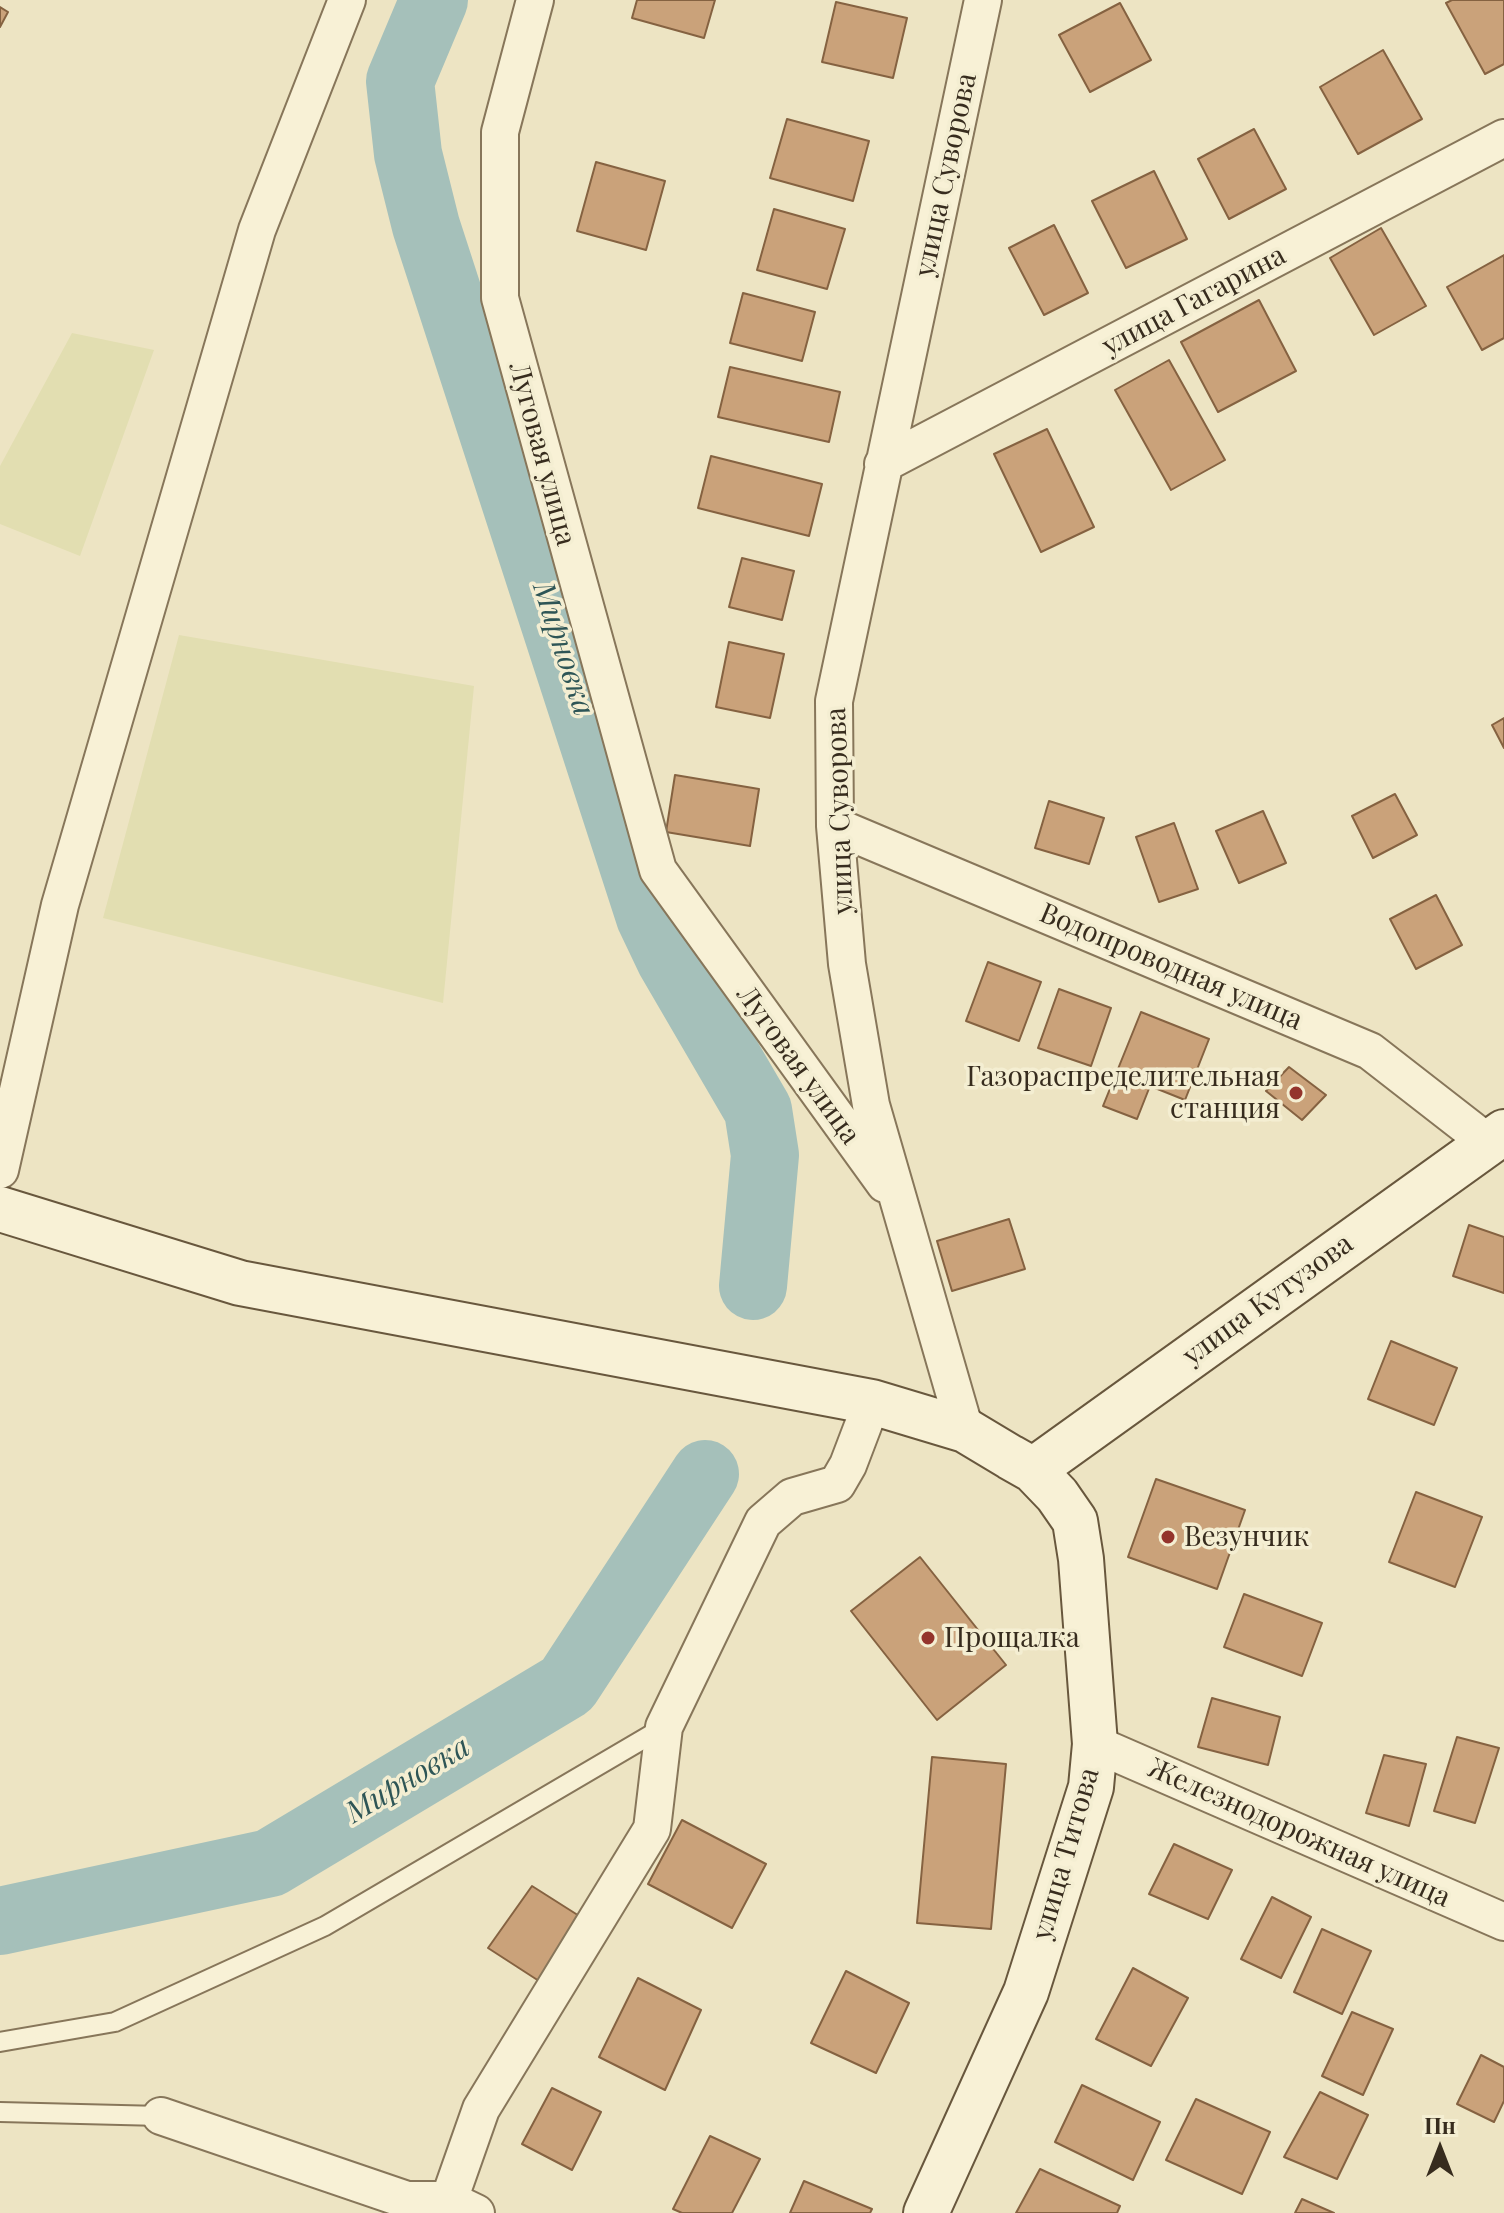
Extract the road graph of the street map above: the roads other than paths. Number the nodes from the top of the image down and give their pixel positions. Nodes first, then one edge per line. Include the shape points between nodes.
1 (347, 0) edge
2 (535, 0) edge
3 (983, 0) edge
4 (1504, 138) edge
5 (883, 464) junction
6 (835, 826) junction
7 (1495, 1137) edge
8 (0, 1170) edge
9 (902, 1208) junction
10 (0, 1209) edge
11 (872, 1402) junction
12 (965, 1430) junction
13 (1033, 1470) junction
14 (664, 1727) junction
15 (1095, 1744) junction
16 (1504, 1922) edge
17 (0, 2042) edge
18 (0, 2112) edge
19 (161, 2116) joint
20 (463, 2206) edge
21 (926, 2213) edge

1 - 8 street via 252,246 60,905
2 - 9 street, Луговая улица via 500,132 500,298 658,870
3 - 5 street, улица Суворова
4 - 5 street, улица Гагарина
5 - 6 street, улица Суворова via 834,701
6 - 7 street, Водопроводная улица via 1370,1051
6 - 9 street, улица Суворова via 847,964 871,1105
7 - 13 main road, улица Кутузова
9 - 12 street, улица Суворова
10 - 11 main road, улица Титова via 240,1283
11 - 12 main road, улица Титова
11 - 14 street via 837,1484 792,1497 763,1522
12 - 13 main road, улица Титова
13 - 15 main road, улица Титова via 1075,1521
14 - 17 lane via 325,1926 115,2022
14 - 20 street via 652,1829 481,2109
15 - 16 street, Железнодорожная улица
15 - 21 main road, улица Титова via 1091,1787 1026,1992
18 - 19 lane
19 - 20 street via 407,2200

